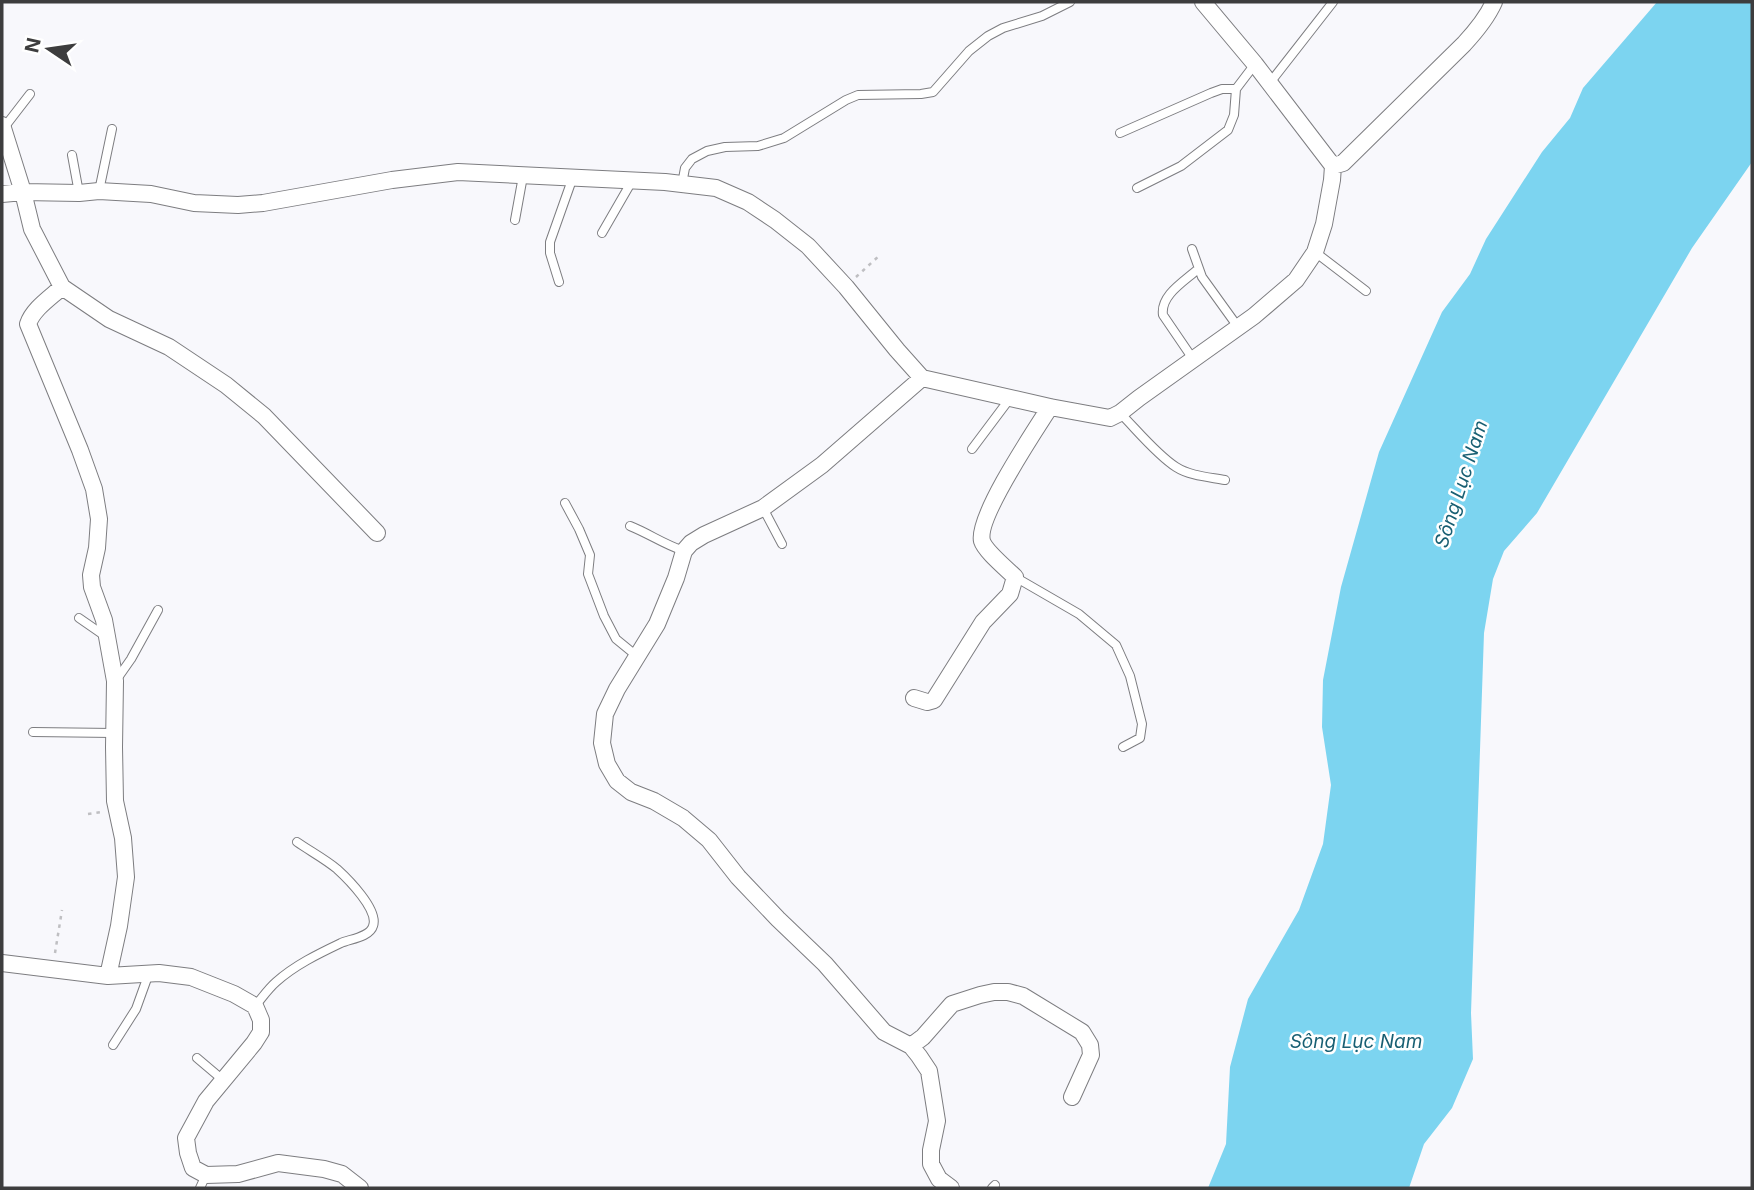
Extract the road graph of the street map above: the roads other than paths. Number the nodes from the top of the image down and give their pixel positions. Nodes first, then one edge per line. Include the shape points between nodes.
1 (1070, 2) edge
2 (1203, 2) edge
3 (1333, 2) edge
4 (1494, 2) edge
5 (1255, 64) junction
6 (1269, 84) junction
7 (1236, 89) junction
8 (30, 94) dead end
9 (3, 127) edge
10 (112, 130) dead end
11 (1120, 133) dead end
12 (72, 155) dead end
13 (1333, 166) junction
14 (523, 176) junction
15 (573, 177) junction
16 (632, 181) junction
17 (682, 184) junction
18 (1137, 188) dead end
19 (99, 191) junction
20 (23, 192) junction
21 (79, 193) junction
22 (2, 194) edge
23 (516, 219) dead end
24 (601, 233) dead end
25 (1192, 248) dead end
26 (1315, 252) junction
27 (1198, 269) junction
28 (559, 282) dead end
29 (62, 288) junction
30 (1366, 291) dead end
31 (1238, 327) junction
32 (1193, 359) junction
33 (922, 377) junction
34 (1011, 397) junction
35 (1050, 407) junction
36 (1121, 413) junction
37 (972, 449) dead end
38 (1225, 480) dead end
39 (565, 503) dead end
40 (763, 508) junction
41 (630, 526) dead end
42 (377, 533) dead end
43 (782, 544) dead end
44 (684, 551) junction
45 (1015, 577) junction
46 (158, 610) dead end
47 (79, 618) dead end
48 (108, 638) junction
49 (638, 657) junction
50 (115, 681) junction
51 (914, 698) dead end
52 (33, 732) dead end
53 (114, 733) junction
54 (1123, 747) dead end
55 (297, 842) dead end
56 (2, 963) edge
57 (149, 974) junction
58 (108, 976) junction
59 (255, 1006) junction
60 (113, 1045) dead end
61 (911, 1046) junction
62 (197, 1058) dead end
63 (223, 1080) junction
64 (1072, 1097) dead end
65 (203, 1182) edge
66 (360, 1188) edge
67 (951, 1188) edge

1 - 17 lane via 988,36 933,92 858,95 784,138 758,146 716,149 692,159
2 - 5 street
3 - 6 lane
4 - 13 street via 1464,44 1343,163
5 - 6 street
5 - 7 lane
6 - 13 street
7 - 11 lane via 1222,89
7 - 18 lane via 1228,130 1181,166
8 - 9 lane
9 - 20 street
10 - 19 lane
12 - 21 lane
13 - 26 street
14 - 15 street
14 - 19 street via 458,172 238,205
14 - 23 lane
15 - 16 street
15 - 28 lane via 550,242
16 - 17 street
16 - 24 lane
17 - 33 street via 716,188 748,202 808,246
19 - 21 street
20 - 21 street
20 - 22 street
20 - 29 street via 32,229
25 - 27 lane
26 - 30 lane
26 - 31 street via 1296,280
27 - 31 lane
27 - 32 lane via 1162,307
29 - 42 street via 109,319 169,347 226,386 264,416
29 - 48 street via 30,317 29,324 94,489 99,519 92,586
31 - 32 street
32 - 36 street
33 - 34 street
33 - 40 street via 822,465
34 - 35 street
34 - 37 lane
35 - 36 street via 1110,418
35 - 45 street via 999,491 983,531 987,548
36 - 38 lane via 1176,467
39 - 49 lane via 590,555 588,574 604,616 616,639
40 - 43 lane
40 - 44 street via 704,535
41 - 44 lane
44 - 49 street via 657,624
45 - 51 street via 1010,593 983,622 934,700
45 - 54 lane via 1079,614 1116,645 1142,723 1140,738
46 - 50 lane
47 - 48 lane
48 - 50 street
49 - 61 street via 617,689 602,729 607,764 617,782 682,818 709,840 884,1032
50 - 53 street
52 - 53 lane
53 - 58 street via 116,801 126,877
55 - 59 lane via 336,868 364,897 374,918 373,927 299,964 275,982
56 - 58 street
57 - 58 street
57 - 59 street via 191,977
57 - 60 lane
59 - 63 street via 261,1032
61 - 64 street via 952,1004 994,992 1023,996 1082,1032 1090,1045 1091,1055
61 - 67 street via 929,1071 937,1121 931,1164
62 - 63 lane
63 - 65 street via 205,1101 186,1138 193,1168
65 - 66 street via 278,1163 342,1174

